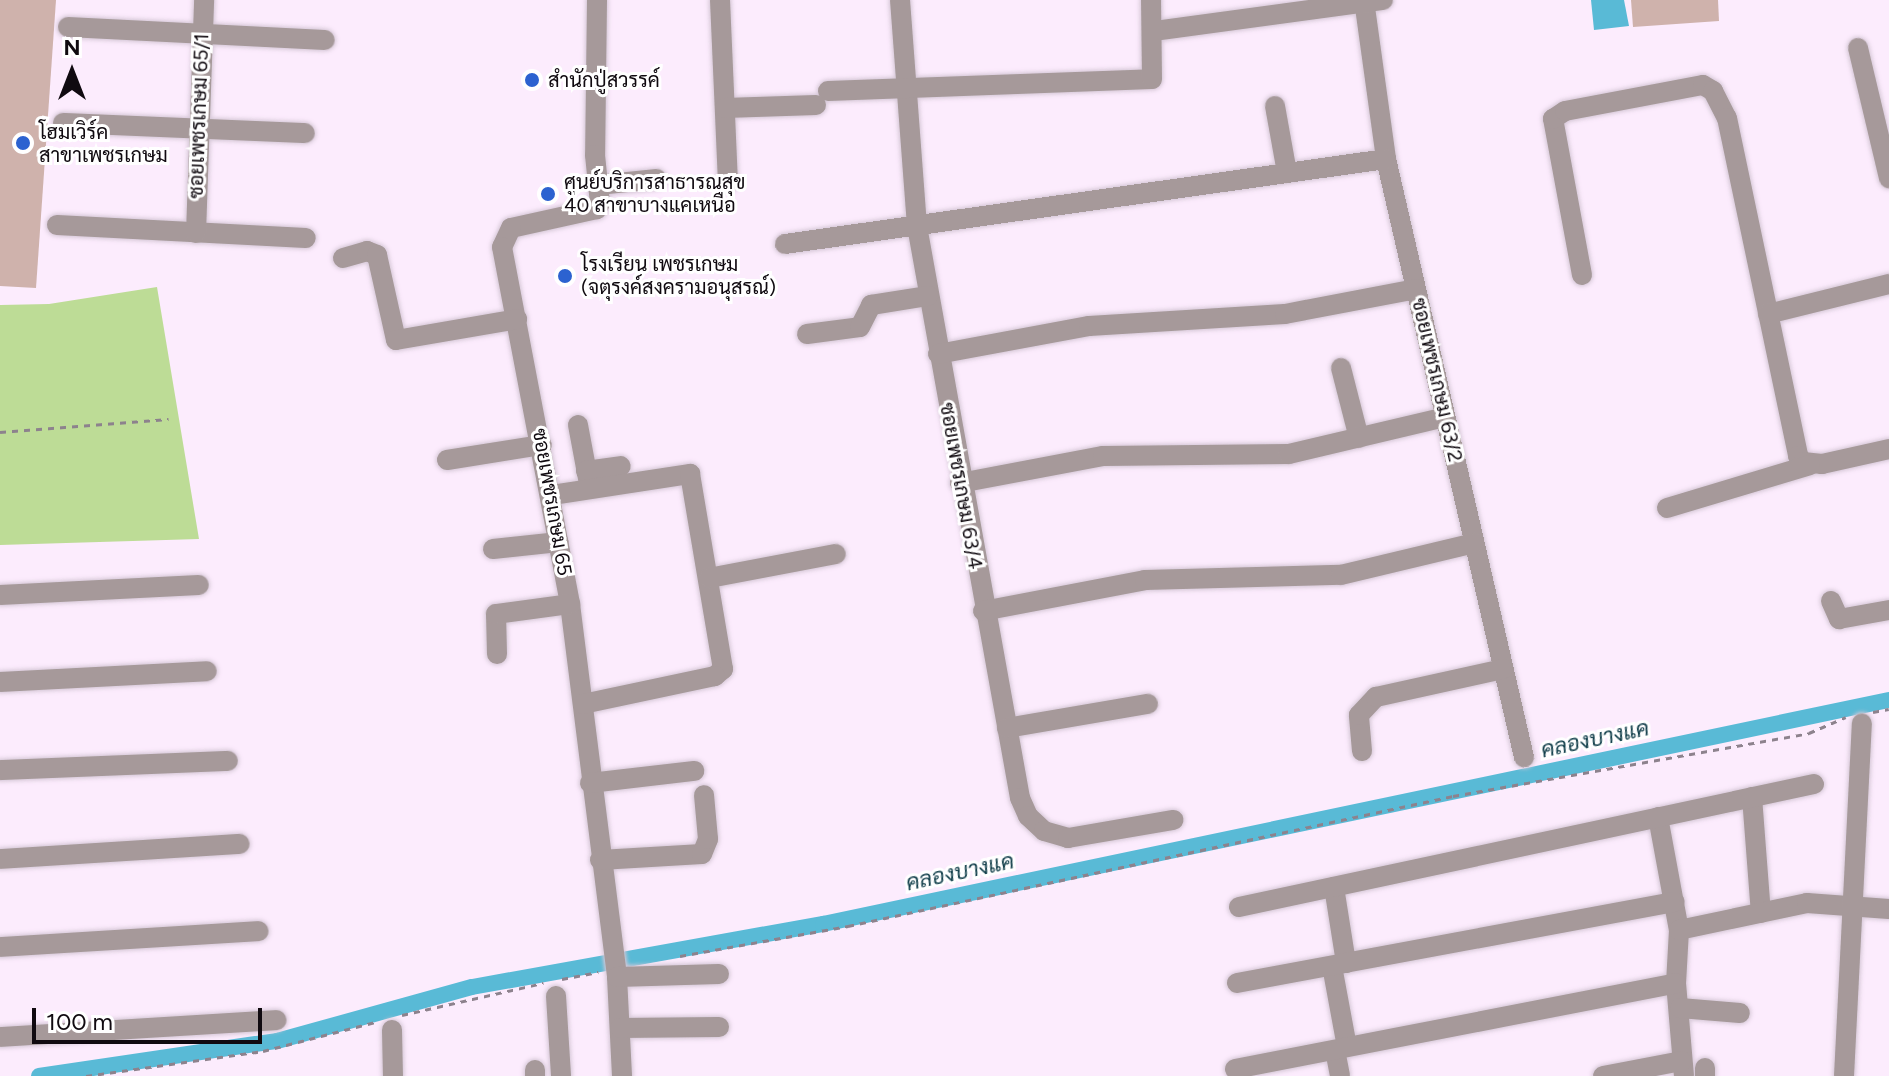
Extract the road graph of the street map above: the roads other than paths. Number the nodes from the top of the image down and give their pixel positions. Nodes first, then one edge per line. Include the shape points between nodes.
1 (204, 0) edge
2 (597, 0) edge
3 (720, 0) edge
4 (900, 0) edge
5 (1151, 0) edge
6 (1370, 1) edge
7 (68, 27) dead end
8 (1154, 31) junction
9 (202, 33) junction
10 (325, 40) dead end
11 (1858, 48) dead end
12 (906, 89) junction
13 (1275, 106) dead end
14 (725, 108) junction
15 (63, 123) dead end
16 (198, 132) junction
17 (305, 133) dead end
18 (1386, 159) junction
19 (1287, 173) junction
20 (1889, 178) edge
21 (657, 179) dead end
22 (728, 182) dead end
23 (598, 185) junction
24 (57, 225) dead end
25 (917, 226) junction
26 (196, 233) junction
27 (306, 238) dead end
28 (785, 244) dead end
29 (343, 258) dead end
30 (1582, 275) dead end
31 (1889, 284) edge
32 (1416, 289) junction
33 (928, 296) junction
34 (1768, 314) junction
35 (517, 319) junction
36 (807, 334) dead end
37 (938, 354) junction
38 (1341, 368) dead end
39 (1445, 417) junction
40 (578, 425) dead end
41 (1359, 438) junction
42 (542, 445) junction
43 (1889, 449) edge
44 (447, 460) dead end
45 (1810, 465) junction
46 (621, 466) dead end
47 (588, 480) junction
48 (960, 483) junction
49 (552, 495) junction
50 (1667, 508) dead end
51 (559, 542) junction
52 (1474, 543) junction
53 (493, 549) dead end
54 (836, 554) dead end
55 (709, 578) junction
56 (199, 585) dead end
57 (0, 595) edge
58 (1831, 601) dead end
59 (570, 604) junction
60 (1889, 610) edge
61 (983, 611) junction
62 (497, 654) dead end
63 (1503, 669) junction
64 (207, 671) dead end
65 (0, 682) edge
66 (583, 704) junction
67 (1148, 704) dead end
68 (1862, 723) dead end
69 (1007, 728) junction
70 (1362, 751) dead end
71 (1524, 757) dead end
72 (228, 761) dead end
73 (0, 770) edge
74 (694, 771) dead end
75 (590, 783) junction
76 (1814, 784) dead end
77 (704, 795) dead end
78 (1752, 797) junction
79 (1658, 817) junction
80 (1173, 820) dead end
81 (240, 844) dead end
82 (0, 859) edge
83 (600, 860) junction
84 (1334, 887) junction
85 (1675, 902) junction
86 (1239, 907) dead end
87 (1853, 907) junction
88 (1889, 909) edge
89 (1761, 913) junction
90 (1679, 930) junction
91 (259, 931) dead end
92 (0, 947) edge
93 (1339, 964) junction
94 (615, 974) junction
95 (719, 974) dead end
96 (1237, 983) dead end
97 (1676, 983) junction
98 (556, 996) dead end
99 (1680, 1008) junction
100 (1740, 1013) dead end
101 (276, 1020) dead end
102 (386, 1024) road end
103 (719, 1027) dead end
104 (620, 1028) junction
105 (0, 1037) edge
106 (1341, 1049) junction
107 (1235, 1069) dead end
108 (1683, 1069) edge
109 (393, 1076) edge
110 (561, 1076) edge
111 (622, 1076) edge
112 (1340, 1076) edge
113 (1603, 1076) edge
114 (1844, 1076) edge

1 - 9 street, ซอยเพชรเกษม 65/1
2 - 23 street
3 - 14 street
4 - 12 street, ซอยเพชรเกษม 63/4
5 - 8 street
6 - 8 street
6 - 18 street, ซอยเพชรเกษม 63/2
7 - 9 street
8 - 12 street via 1152,79
9 - 10 street
9 - 16 street, ซอยเพชรเกษม 65/1
11 - 20 street
12 - 14 street
12 - 25 street, ซอยเพชรเกษม 63/4
13 - 19 street
14 - 22 street
15 - 16 street
16 - 17 street
16 - 26 street, ซอยเพชรเกษม 65/1
18 - 19 street
18 - 32 street, ซอยเพชรเกษม 63/2
19 - 25 street
21 - 23 street
23 - 35 street, ซอยเพชรเกษม 65 via 597,209 511,228 505,235 502,247
24 - 26 street
25 - 28 street
25 - 33 street, ซอยเพชรเกษม 63/4
26 - 27 street
29 - 35 street via 367,251 377,255 396,340
30 - 34 street via 1553,119 1565,111 1703,85 1713,91 1727,118
31 - 34 street
32 - 37 street via 1285,314 1089,326
32 - 39 street, ซอยเพชรเกษม 63/2
33 - 36 street via 871,305 860,327
33 - 37 street, ซอยเพชรเกษม 63/4
34 - 45 street via 1798,456
35 - 42 street, ซอยเพชรเกษม 65
37 - 48 street, ซอยเพชรเกษม 63/4
38 - 41 street
39 - 41 street
39 - 52 street, ซอยเพชรเกษม 63/2
40 - 47 street
41 - 48 street via 1289,454 1103,456
42 - 44 street
42 - 49 street, ซอยเพชรเกษม 65
43 - 45 street
45 - 50 street
46 - 47 street
47 - 49 street
47 - 55 street via 690,474
48 - 61 street, ซอยเพชรเกษม 63/4
49 - 51 street, ซอยเพชรเกษม 65
51 - 53 street
51 - 59 street, ซอยเพชรเกษม 65
52 - 61 street via 1341,575 1145,580
52 - 63 street, ซอยเพชรเกษม 63/2
54 - 55 street
55 - 66 street via 720,674
56 - 57 street
58 - 60 street via 1839,619
59 - 62 street via 496,614
59 - 66 street, ซอยเพชรเกษม 65
61 - 69 street, ซอยเพชรเกษม 63/4
63 - 70 street via 1376,697 1359,715
63 - 71 street, ซอยเพชรเกษม 63/2
64 - 65 street
66 - 75 street, ซอยเพชรเกษม 65
67 - 69 street
68 - 87 street
69 - 80 street, ซอยเพชรเกษม 63/4 via 1020,798 1028,816 1044,831 1088,838
72 - 73 street
74 - 75 street
75 - 83 street, ซอยเพชรเกษม 65
76 - 78 street
77 - 83 street via 708,839 702,854
78 - 79 street
78 - 89 street
79 - 84 street
79 - 85 street
81 - 82 street
83 - 94 street, ซอยเพชรเกษม 65
84 - 86 street
84 - 93 street
85 - 90 street
85 - 93 street
87 - 88 street
87 - 89 street via 1807,903
87 - 114 street
89 - 90 street
90 - 97 street
91 - 92 street
93 - 96 street
93 - 106 street
94 - 95 street
94 - 104 street, ซอยเพชรเกษม 65
97 - 99 street
97 - 106 street
98 - 110 street
99 - 100 street
99 - 108 street
101 - 105 street
102 - 109 street
103 - 104 street
104 - 111 street, ซอยเพชรเกษม 65
106 - 107 street
106 - 112 street
108 - 113 street

